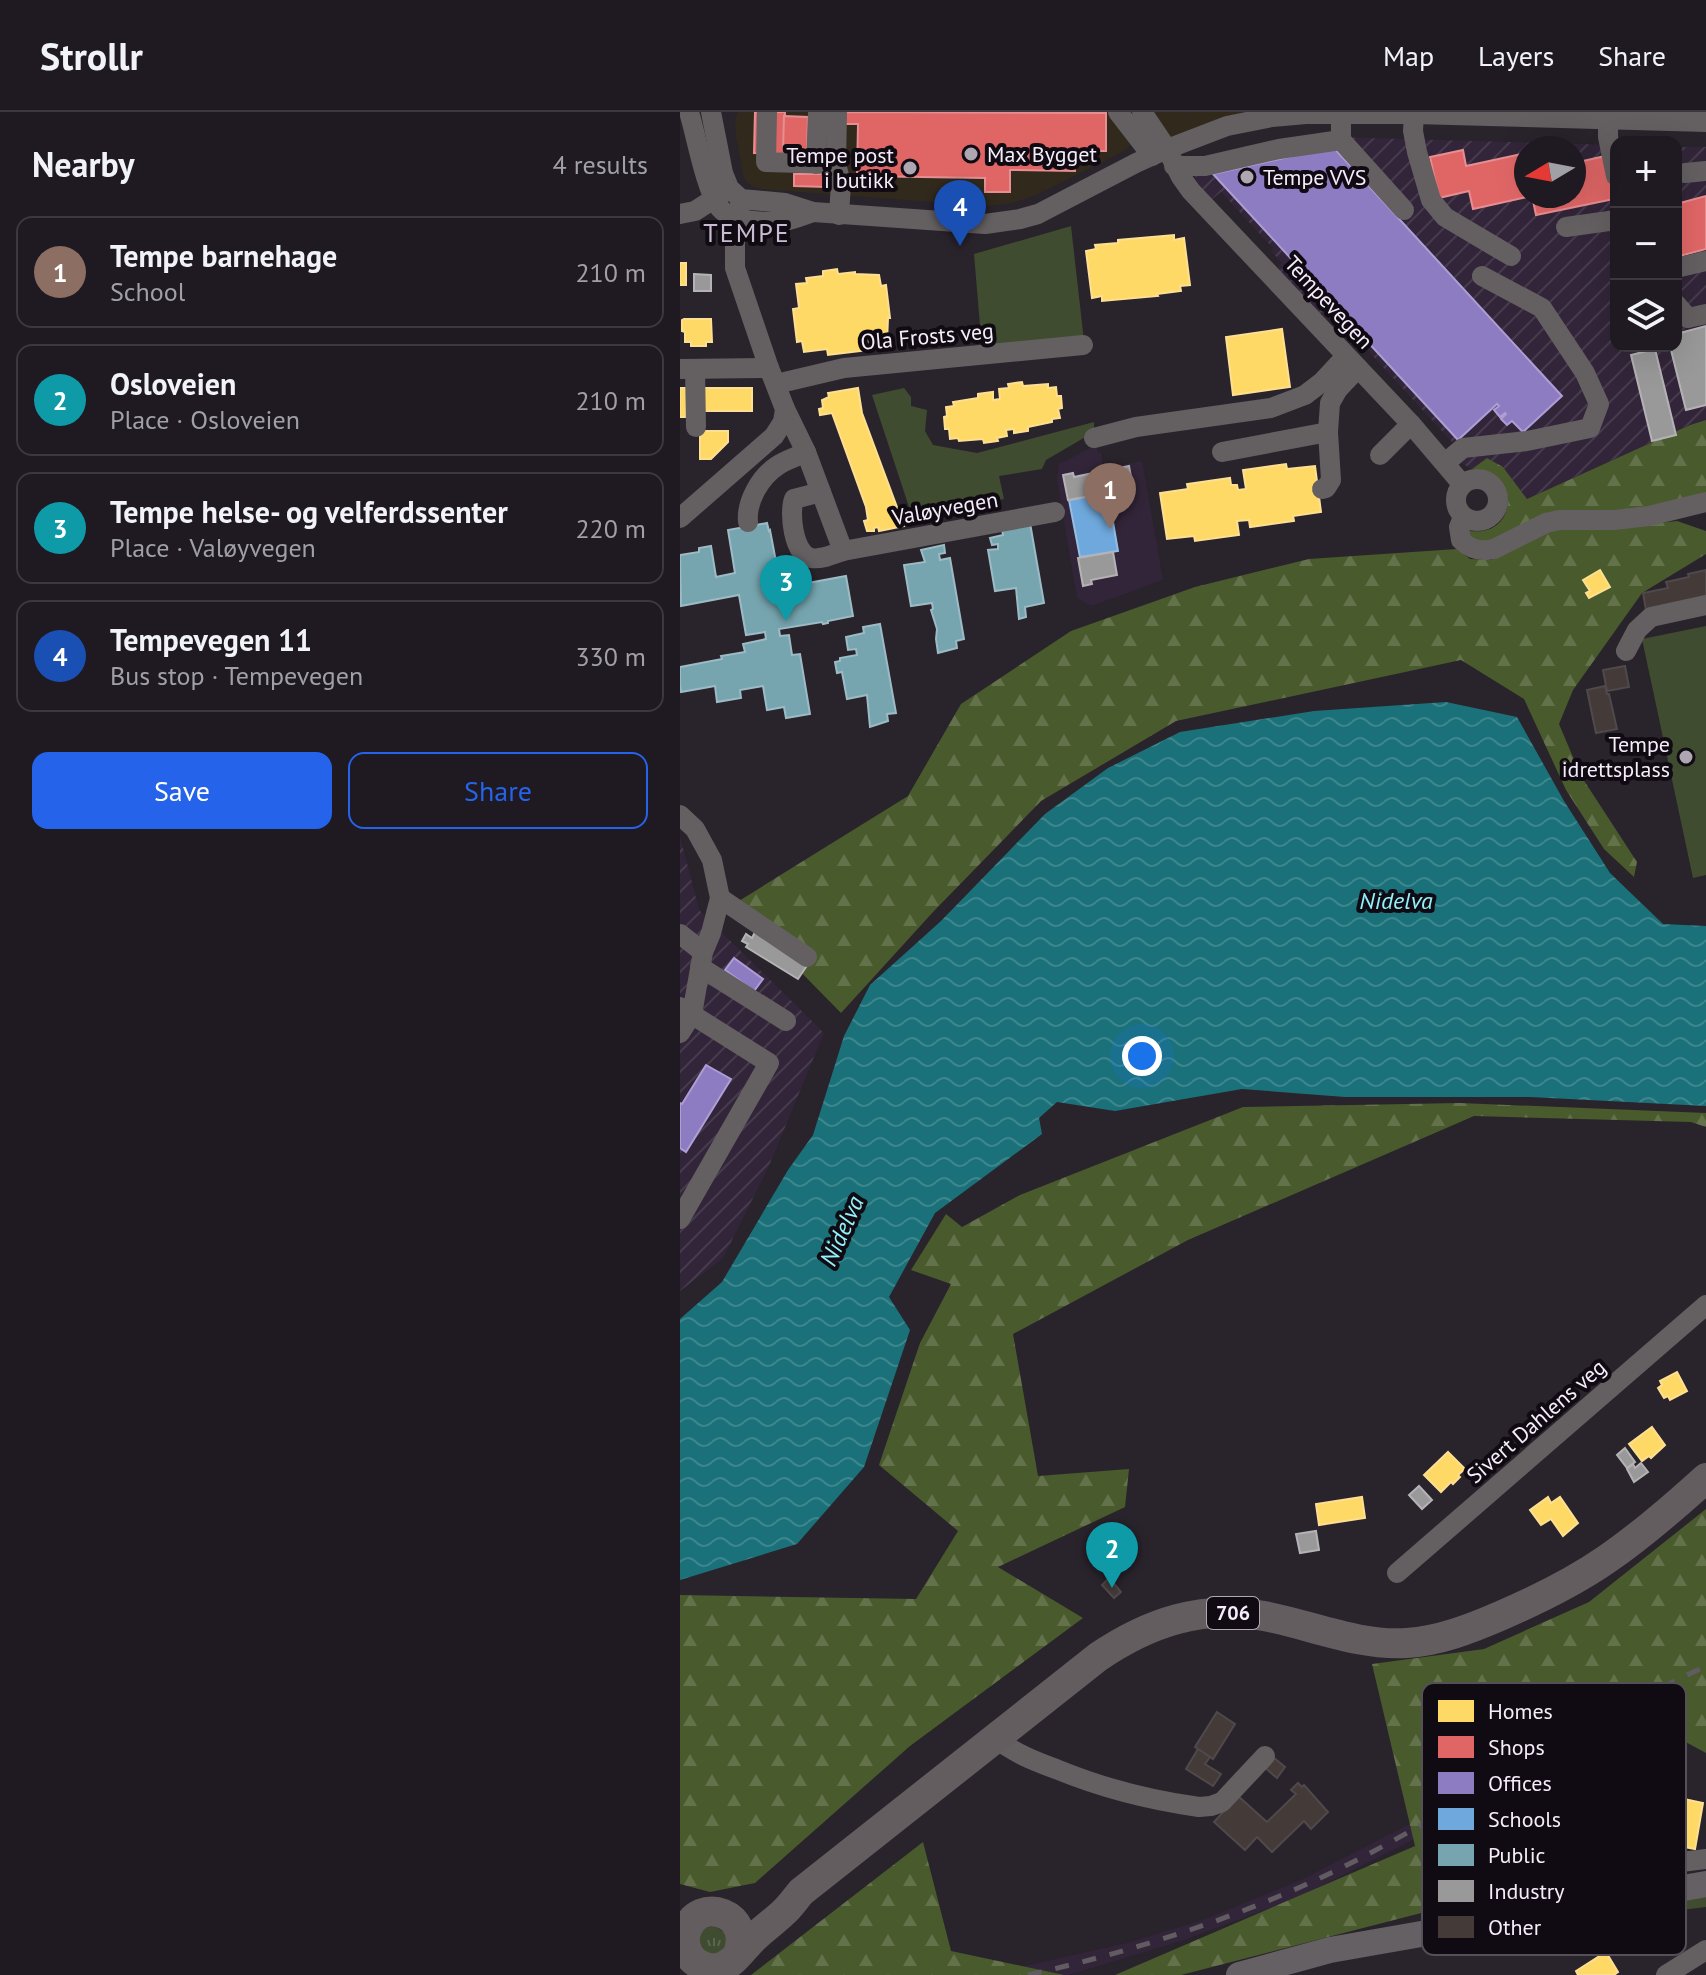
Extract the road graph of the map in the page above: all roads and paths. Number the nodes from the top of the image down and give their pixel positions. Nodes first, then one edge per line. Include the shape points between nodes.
1 (689, 112) edge
2 (711, 112) edge
3 (724, 112) edge
4 (767, 112) edge
5 (818, 112) edge
6 (837, 112) edge
7 (1118, 112) edge
8 (1142, 112) edge
9 (1341, 114) junction
10 (1414, 114) junction
11 (1608, 120) junction
12 (1706, 122) edge
13 (1341, 140) junction
14 (1610, 147) edge
15 (719, 152) junction
16 (1164, 157) junction
17 (826, 164) junction
18 (730, 201) junction
19 (1404, 210) dead end
20 (680, 214) edge
21 (839, 215) junction
22 (1610, 221) edge
23 (1566, 227) dead end
24 (1511, 256) dead end
25 (1706, 261) edge
26 (1682, 267) edge
27 (1482, 276) dead end
28 (1682, 311) edge
29 (1706, 314) edge
30 (1083, 345) dead end
31 (1352, 362) junction
32 (688, 369) edge
33 (773, 376) junction
34 (785, 409) junction
35 (1411, 424) junction
36 (696, 427) dead end
37 (1328, 432) junction
38 (1094, 438) dead end
39 (806, 452) junction
40 (1222, 452) dead end
41 (1380, 455) dead end
42 (1445, 463) junction
43 (1462, 484) junction
44 (1322, 489) dead end
45 (821, 492) junction
46 (1706, 502) edge
47 (1055, 512) dead end
48 (1463, 517) junction
49 (680, 518) edge
50 (748, 522) dead end
51 (843, 551) junction
52 (1706, 605) edge
53 (1626, 651) dead end
54 (680, 815) edge
55 (720, 898) junction
56 (680, 934) edge
57 (807, 957) dead end
58 (702, 960) junction
59 (686, 1011) edge
60 (786, 1021) dead end
61 (680, 1033) edge
62 (680, 1219) edge
63 (1706, 1305) edge
64 (1706, 1478) edge
65 (1397, 1573) dead end
66 (995, 1738) junction
67 (1265, 1756) dead end
68 (1706, 1859) edge
69 (1686, 1862) edge
70 (1706, 1884) edge
71 (1686, 1888) edge
72 (801, 1892) junction
73 (1422, 1934) edge
74 (700, 1942) edge
75 (1706, 1950) edge
76 (1239, 1975) edge
77 (1666, 1975) edge

1 - 18 street
2 - 15 street
3 - 15 street
4 - 17 street via 766,162
5 - 17 street
6 - 17 street
7 - 16 street
8 - 16 street
9 - 10 street
9 - 13 street
9 - 16 street via 1272,117 1227,126
10 - 11 street
10 - 24 street via 1417,152 1431,200 1445,217
11 - 12 street
11 - 14 street
13 - 16 street via 1205,166
13 - 19 street
15 - 18 street
16 - 21 street via 1020,219 985,224
16 - 31 street, Tempevegen
17 - 21 street via 841,183
18 - 20 street
18 - 21 street via 785,203
18 - 33 street via 735,268
22 - 23 street
25 - 26 street
27 - 42 street via 1542,308 1599,404 1590,428 1463,448
28 - 29 street via 1688,318
30 - 33 street, Ola Frosts veg
31 - 35 street, Tempevegen
31 - 37 street via 1330,403
31 - 38 street via 1305,395 1271,408
32 - 33 street, Ola Frosts veg
32 - 36 street
33 - 34 street
34 - 39 street
34 - 49 street via 774,436
35 - 41 street
35 - 42 street, Tempevegen
37 - 40 street
37 - 44 street via 1331,480
39 - 45 street
39 - 50 street via 776,466 762,480 752,497
42 - 43 street, Tempevegen
43 - 48 street via 1456,496
43 - 48 street via 1484,479 1498,497 1489,518 1478,522
45 - 51 street
45 - 51 street, Valøyvegen via 794,499 797,544 812,558
46 - 48 street via 1649,516 1559,520 1485,551 1461,540
47 - 51 street, Valøyvegen
52 - 53 street via 1651,617
54 - 55 street via 695,829 712,860
55 - 57 street
55 - 58 street
56 - 58 street
58 - 59 street
58 - 60 street
59 - 61 street
59 - 62 street via 769,1063
63 - 65 street, Sivert Dahlens veg
64 - 66 highway, 706 via 1596,1566 1474,1627 1425,1641 1389,1643 1342,1637 1264,1616 1205,1613 1176,1619 1122,1640
66 - 67 street via 1010,1750 1123,1793 1199,1807 1222,1802
66 - 72 highway, 706
68 - 69 street
70 - 71 main road
72 - 74 highway, 706 via 757,1908
72 - 74 highway, 706 via 753,1938
73 - 76 main road via 1330,1950
75 - 77 street

